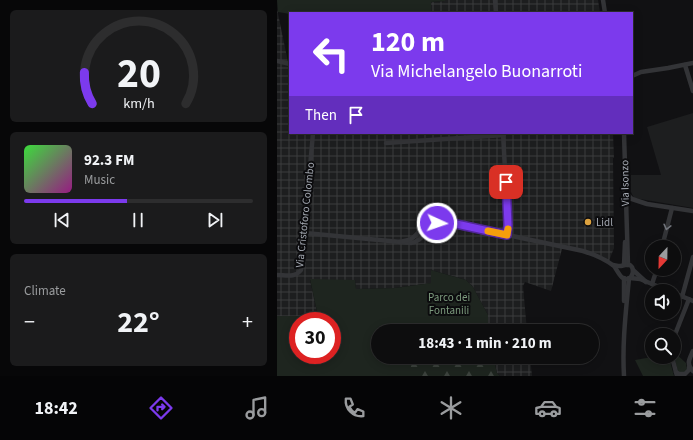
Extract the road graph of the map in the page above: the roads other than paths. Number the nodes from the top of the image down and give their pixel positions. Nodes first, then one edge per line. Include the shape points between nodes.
1 (495, 0) edge
2 (603, 0) edge
3 (496, 12) edge
4 (605, 12) edge
5 (277, 61) edge
6 (693, 63) edge
7 (289, 64) edge
8 (685, 65) junction
9 (633, 71) edge
10 (641, 72) junction
11 (633, 76) edge
12 (693, 91) edge
13 (313, 134) edge
14 (444, 134) edge
15 (503, 134) edge
16 (624, 134) edge
17 (444, 139) junction
18 (386, 143) dead end
19 (625, 192) junction
20 (672, 208) junction
21 (693, 211) edge
22 (305, 233) junction
23 (507, 235) junction
24 (664, 240) edge
25 (693, 257) edge
26 (612, 265) junction
27 (624, 265) junction
28 (633, 270) junction
29 (619, 272) junction
30 (277, 275) edge
31 (655, 276) edge
32 (628, 278) junction
33 (646, 282) junction
34 (652, 284) joint
35 (682, 297) joint
36 (691, 300) edge
37 (678, 328) edge
38 (693, 351) edge
39 (674, 364) edge
40 (689, 367) junction
41 (693, 371) edge
42 (677, 374) edge
43 (624, 376) edge

1 - 3 street
2 - 4 street
5 - 7 street
6 - 8 street
8 - 10 street
8 - 12 street
9 - 10 street
10 - 11 street
13 - 22 street, Via Cristoforo Colombo
14 - 17 street
15 - 17 street
15 - 23 street
16 - 19 street, Via Isonzo
17 - 18 street
19 - 20 street via 635,200
19 - 27 street, Via Isonzo via 627,233
20 - 21 street
20 -> 24 street
22 - 23 street via 414,243 433,225 447,222
22 - 30 street, Via Cristoforo Colombo via 301,270 293,276
23 - 26 street via 583,251
25 - 35 street
26 - 27 street
26 - 29 street
27 - 28 street via 631,266
27 - 29 street
28 - 32 street via 633,275
28 - 33 street
29 - 32 street via 620,276
31 - 34 street
32 - 33 street
32 - 43 street via 623,349
33 - 34 street
35 - 36 street
36 - 37 street
38 - 40 street
39 - 42 street
40 - 41 street
40 - 42 street via 685,374

